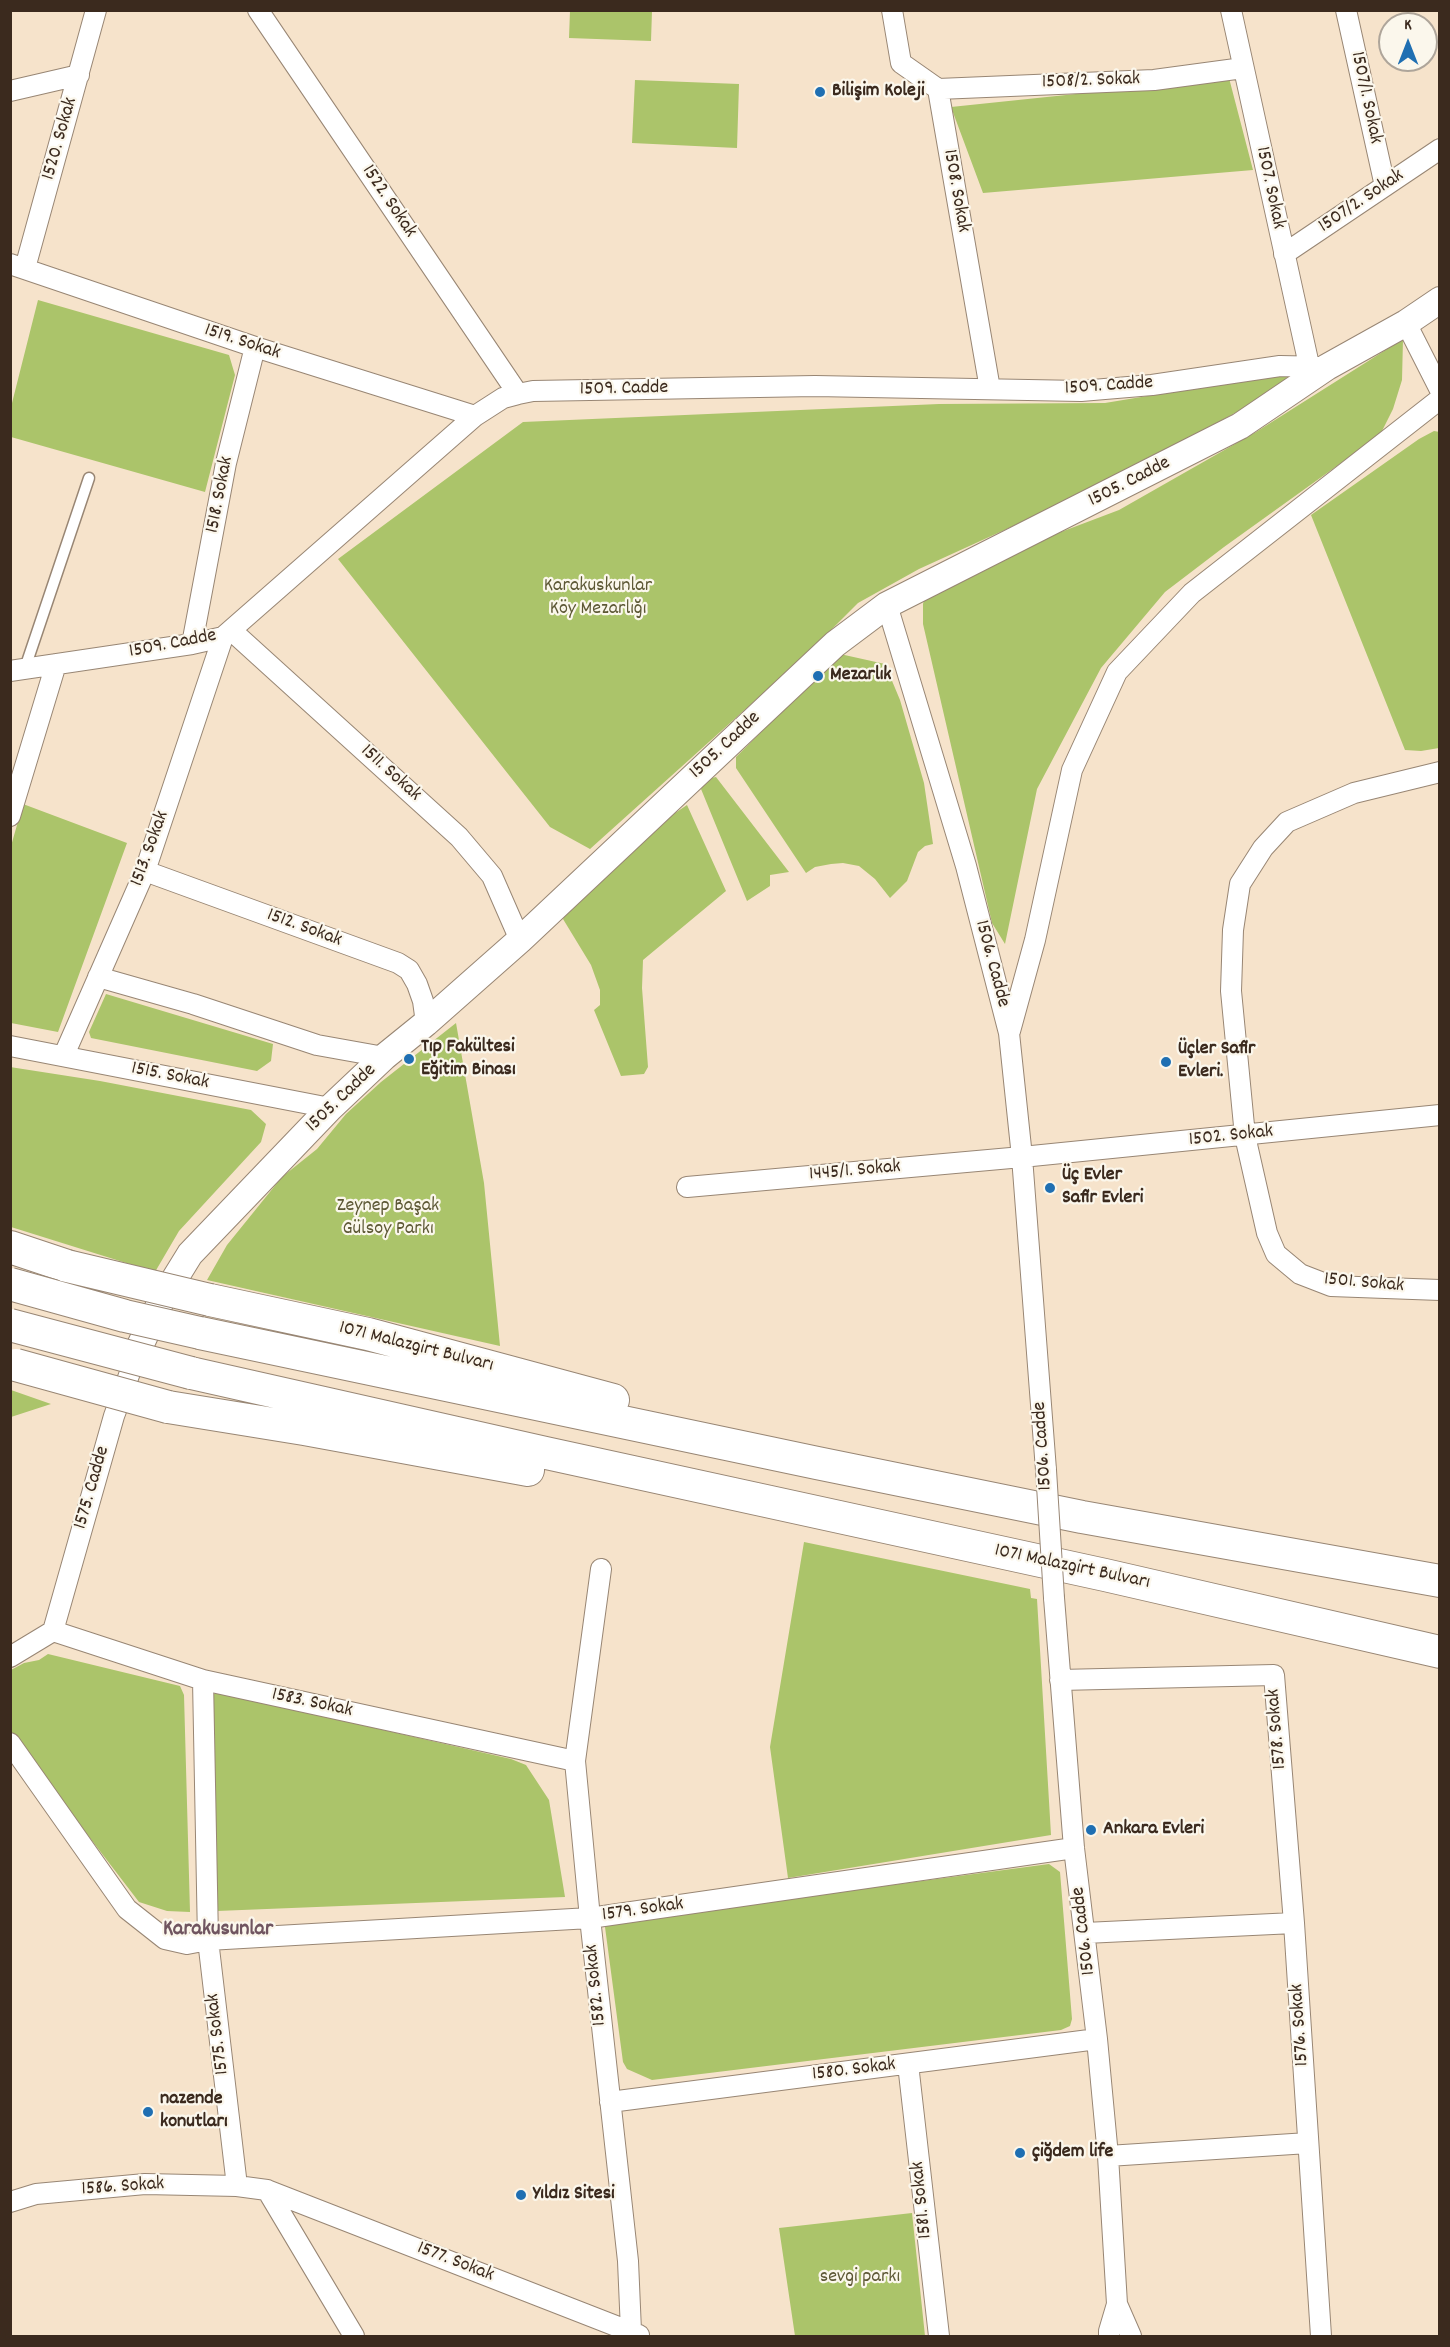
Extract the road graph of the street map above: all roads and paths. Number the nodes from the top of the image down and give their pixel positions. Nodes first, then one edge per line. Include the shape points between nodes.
1 (96, 10) edge
2 (258, 10) edge
3 (892, 10) edge
4 (1231, 10) edge
5 (1346, 10) edge
6 (1243, 68) junction
7 (79, 75) junction
8 (938, 89) junction
9 (10, 91) edge
10 (1440, 149) edge
11 (1385, 186) junction
12 (1284, 254) junction
13 (18, 266) edge
14 (1440, 300) edge
15 (1406, 323) junction
16 (255, 347) junction
17 (1318, 366) junction
18 (990, 389) junction
19 (1440, 390) edge
20 (518, 394) junction
21 (1440, 399) edge
22 (475, 416) junction
23 (89, 478) dead end
24 (887, 605) junction
25 (227, 634) junction
26 (192, 644) junction
27 (56, 664) junction
28 (18, 670) edge
29 (1440, 772) edge
30 (10, 816) edge
31 (145, 871) junction
32 (520, 940) junction
33 (98, 977) junction
34 (426, 1023) junction
35 (1009, 1033) junction
36 (10, 1046) edge
37 (64, 1056) junction
38 (384, 1058) junction
39 (330, 1108) junction
40 (1440, 1115) edge
41 (1245, 1136) junction
42 (1022, 1157) junction
43 (687, 1187) dead end
44 (10, 1247) edge
45 (10, 1284) edge
46 (1440, 1290) edge
47 (10, 1324) edge
48 (139, 1348) joint
49 (13, 1364) edge
50 (817, 1463) junction
51 (704, 1488) junction
52 (601, 1569) dead end
53 (1440, 1581) edge
54 (53, 1631) junction
55 (1440, 1652) edge
56 (10, 1657) edge
57 (203, 1680) junction
58 (1060, 1680) junction
59 (10, 1743) edge
60 (575, 1761) junction
61 (1074, 1848) junction
62 (590, 1918) junction
63 (1294, 1923) junction
64 (1085, 1933) junction
65 (208, 1940) junction
66 (1097, 2039) junction
67 (908, 2064) junction
68 (610, 2102) junction
69 (1308, 2143) junction
70 (1108, 2156) junction
71 (237, 2186) junction
72 (267, 2190) junction
73 (10, 2202) edge
74 (1118, 2304) junction
75 (637, 2334) edge
76 (354, 2337) edge
77 (939, 2337) edge
78 (1109, 2337) edge
79 (1131, 2337) edge
80 (1321, 2337) edge

1 - 7 street, 1520. Sokak
2 - 20 street, 1522. Sokak
3 - 8 street via 901,63
4 - 6 street, 1507. Sokak
5 - 11 street, 1507/1. Sokak
6 - 8 street, 1508/2. Sokak via 1154,80
6 - 12 street, 1507. Sokak
7 - 9 street
7 - 13 street, 1520. Sokak
8 - 18 street, 1508. Sokak
10 - 11 street, 1507/2. Sokak
11 - 12 street, 1507/2. Sokak
12 - 17 street, 1507. Sokak
13 - 16 street, 1519. Sokak
14 - 15 street, 1505. Cadde
15 - 17 street, 1505. Cadde
15 - 19 street
16 - 22 street, 1519. Sokak
16 - 26 street, 1518. Sokak via 226,463
17 - 18 street, 1509. Cadde via 1253,369 1112,389
17 - 24 street, 1505. Cadde via 1240,426
18 - 20 street, 1509. Cadde via 814,386
20 - 22 street, 1509. Cadde
21 - 35 street via 1192,593 1117,672 1072,770 1035,940
22 - 25 street, 1509. Cadde
23 - 28 lane
24 - 32 street, 1505. Cadde via 835,644
24 - 35 street, 1506. Cadde via 966,867
25 - 26 street, 1509. Cadde
25 - 31 street, 1513. Sokak
25 - 32 street, 1511. Sokak via 459,837 492,876
26 - 27 street, 1509. Cadde
27 - 28 street, 1509. Cadde
27 - 30 street
29 - 41 street, 1501. Sokak via 1354,793 1287,822 1263,848 1240,884 1233,930 1232,991
31 - 33 street, 1513. Sokak
31 - 34 street, 1512. Sokak via 398,963 409,970 417,984
32 - 34 street, 1505. Cadde
33 - 37 street, 1513. Sokak
33 - 38 street via 317,1045
34 - 38 street, 1505. Cadde
35 - 42 street, 1506. Cadde
36 - 37 street, 1515. Sokak
37 - 39 street, 1515. Sokak
38 - 39 street, 1505. Cadde
39 - 48 street, 1505. Cadde via 190,1254 161,1301
40 - 41 street, 1502. Sokak
41 - 42 street, 1502. Sokak
41 - 46 street, 1501. Sokak via 1267,1233 1276,1254 1299,1274 1331,1286
42 - 43 street, 1445/1. Sokak
42 - 58 street, 1506. Cadde, bridge
44 - 50 main road, 1071 Malazgirt Bulvarı, bridge via 67,1266 368,1334 724,1428
45 - 50 main road, 1071 Malazgirt Bulvarı, bridge via 125,1316
47 - 51 main road, 1071 Malazgirt Bulvarı, bridge via 191,1373
48 - 54 street, 1575. Cadde via 114,1416
49 - 51 main road, 1071 Malazgirt Bulvarı, bridge via 168,1407 569,1478
50 - 53 main road, 1071 Malazgirt Bulvarı via 1093,1519
51 - 55 main road, 1071 Malazgirt Bulvarı
52 - 60 street, 1582. Sokak
54 - 56 street
54 - 57 street, 1583. Sokak
57 - 60 street, 1583. Sokak
57 - 65 street, 1575. Sokak
58 - 61 street, 1506. Cadde
58 - 63 street, 1578. Sokak via 1274,1675
59 - 65 street via 127,1909 165,1939 187,1944
60 - 62 street, 1582. Sokak
61 - 62 street, 1579. Sokak
61 - 64 street, 1506. Cadde
62 - 65 street, 1579. Sokak
62 - 68 street, 1582. Sokak
63 - 64 street
63 - 69 street, 1576. Sokak
64 - 66 street, 1506. Cadde
65 - 71 street, 1575. Sokak
66 - 67 street, 1580. Sokak
66 - 70 street, 1506. Cadde
67 - 68 street, 1580. Sokak
67 - 77 street, 1581. Sokak
68 - 75 street, 1582. Sokak
69 - 70 street
69 - 80 street, 1576. Sokak
70 - 74 street, 1506. Cadde
71 - 72 street
71 - 73 street, 1586. Sokak via 144,2184 36,2194
72 - 75 street, 1577. Sokak
72 - 76 street
74 - 78 street, 1506. Cadde
74 - 79 street, 1506. Cadde

